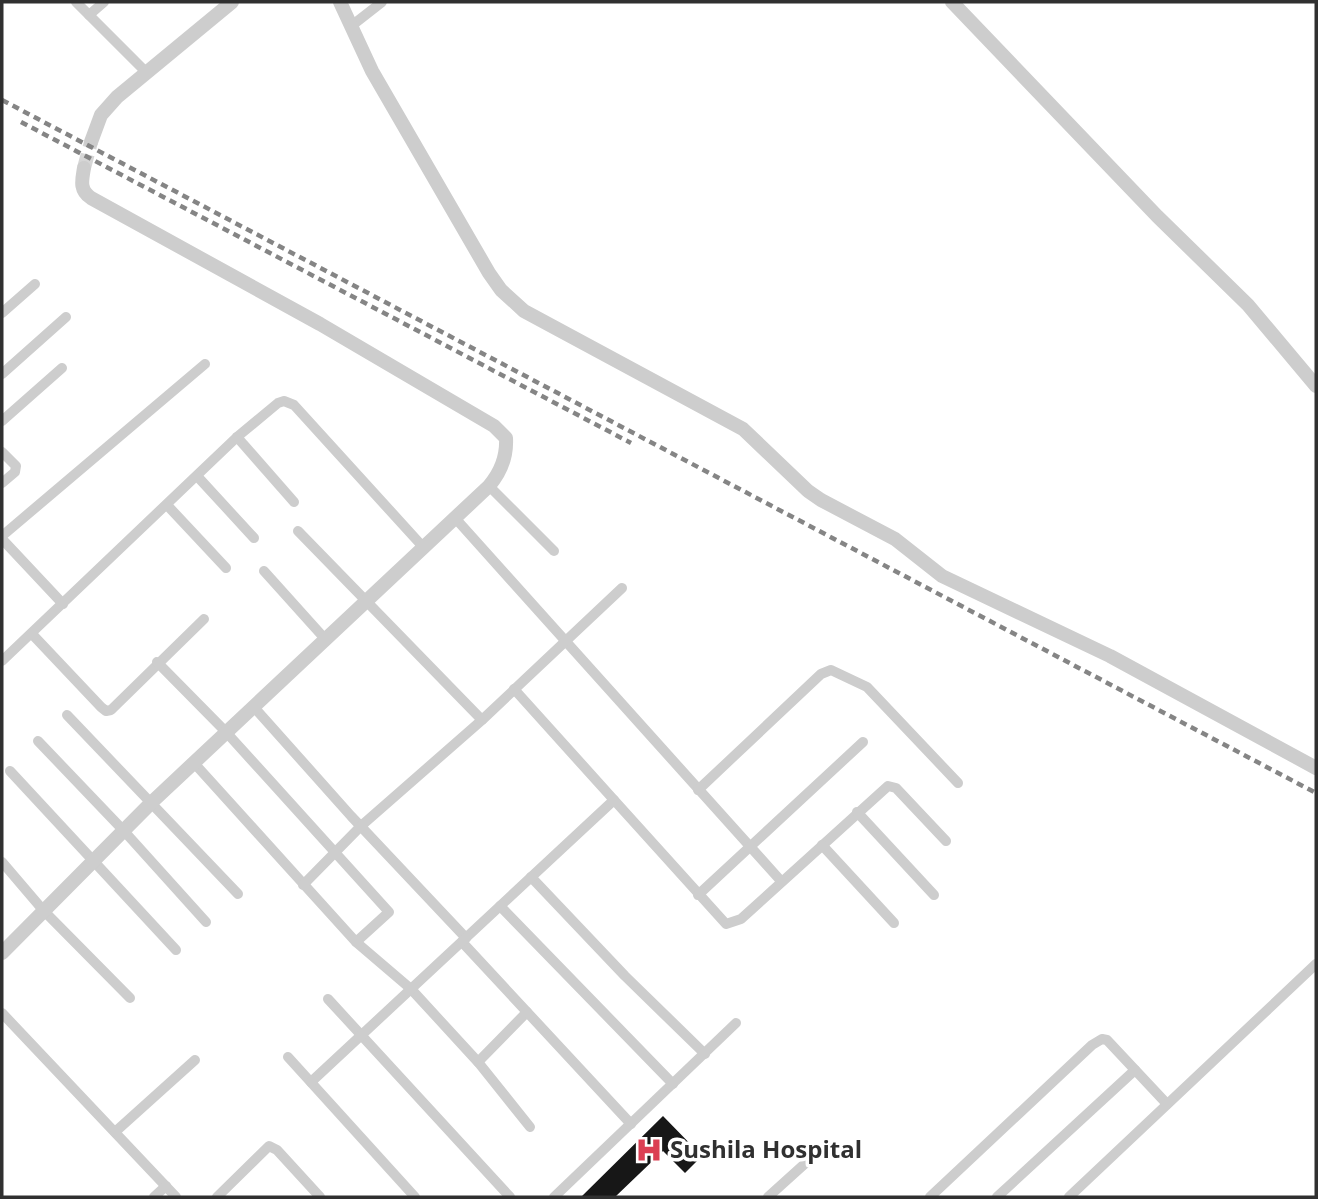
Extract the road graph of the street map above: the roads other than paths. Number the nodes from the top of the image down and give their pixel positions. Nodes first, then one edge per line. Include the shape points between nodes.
1 (76, 2) edge
2 (104, 2) edge
3 (232, 2) edge
4 (340, 2) edge
5 (383, 2) edge
6 (952, 2) edge
7 (89, 15) junction
8 (350, 27) junction
9 (147, 72) junction
10 (91, 142) tunnel mouth
11 (84, 168) tunnel mouth
12 (34, 284) dead end
13 (2, 313) edge
14 (66, 317) dead end
15 (205, 364) dead end
16 (62, 368) dead end
17 (2, 374) edge
18 (1316, 386) edge
19 (2, 421) edge
20 (237, 437) junction
21 (2, 452) edge
22 (197, 476) junction
23 (2, 483) edge
24 (489, 486) junction
25 (294, 502) dead end
26 (167, 505) junction
27 (456, 519) junction
28 (298, 531) dead end
29 (2, 538) edge
30 (254, 538) dead end
31 (424, 548) junction
32 (554, 551) dead end
33 (226, 568) dead end
34 (264, 571) dead end
35 (622, 588) dead end
36 (367, 603) junction
37 (63, 604) junction
38 (204, 619) dead end
39 (32, 634) junction
40 (326, 640) junction
41 (565, 641) junction
42 (2, 661) edge
43 (157, 662) junction
44 (514, 690) junction
45 (253, 706) junction
46 (67, 715) dead end
47 (482, 720) junction
48 (226, 732) junction
49 (37, 741) dead end
50 (863, 742) dead end
51 (194, 762) junction
52 (1316, 768) edge
53 (10, 771) dead end
54 (958, 783) dead end
55 (698, 790) junction
56 (614, 800) junction
57 (152, 802) junction
58 (858, 812) junction
59 (361, 826) junction
60 (124, 831) junction
61 (946, 841) dead end
62 (822, 845) junction
63 (749, 847) junction
64 (334, 853) junction
65 (95, 861) junction
66 (2, 862) edge
67 (531, 877) junction
68 (781, 881) junction
69 (303, 885) junction
70 (238, 894) dead end
71 (698, 895) junction
72 (934, 895) dead end
73 (500, 906) junction
74 (43, 910) junction
75 (205, 922) dead end
76 (894, 923) dead end
77 (464, 940) junction
78 (356, 942) junction
79 (176, 950) dead end
80 (2, 953) edge
81 (1316, 964) edge
82 (411, 989) junction
83 (131, 998) dead end
84 (328, 999) dead end
85 (527, 1012) junction
86 (2, 1013) edge
87 (736, 1024) dead end
88 (362, 1036) junction
89 (705, 1054) junction
90 (288, 1057) dead end
91 (195, 1060) dead end
92 (478, 1062) junction
93 (1135, 1070) junction
94 (312, 1082) junction
95 (673, 1084) junction
96 (1167, 1104) junction
97 (631, 1124) junction
98 (530, 1127) dead end
99 (115, 1132) junction
100 (809, 1160) dead end
101 (166, 1186) junction
102 (154, 1197) edge
103 (176, 1197) edge
104 (217, 1197) edge
105 (320, 1197) edge
106 (415, 1197) edge
107 (510, 1197) edge
108 (554, 1197) edge
109 (768, 1197) edge
110 (930, 1197) edge
111 (997, 1197) edge
112 (1069, 1197) edge

1 - 7 street
2 - 7 street
3 - 9 street
4 - 8 street
5 - 8 street
6 - 18 street via 1248,305
7 - 9 street
8 - 52 street via 489,273 524,311 743,429 808,491 895,539 942,576 1110,656
9 - 10 street via 101,115
11 - 24 street via 82,190 91,198 320,324 501,431 507,446 502,468
12 - 13 street
14 - 17 street
15 - 29 street
16 - 19 street
20 - 22 street
20 - 25 street
20 - 31 street via 278,403 290,401
21 - 23 street via 16,466
22 - 26 street
22 - 30 street
24 - 27 street
24 - 32 street
26 - 33 street
26 - 37 street
27 - 31 street
27 - 41 street
28 - 36 street
29 - 37 street
31 - 36 street
34 - 40 street
35 - 41 street
36 - 40 street
36 - 47 street
37 - 39 street
38 - 43 street
39 - 42 street
39 - 43 street via 106,711
40 - 45 street
41 - 44 street
41 - 55 street
43 - 48 street
44 - 47 street
44 - 56 street
45 - 48 street
45 - 59 street
46 - 57 street
47 - 59 street
48 - 51 street
48 - 64 street
49 - 60 street
50 - 63 street
51 - 57 street
51 - 69 street
53 - 65 street
54 - 55 street via 867,687 831,670 821,674
55 - 63 street
56 - 67 street
56 - 71 street
57 - 60 street
57 - 70 street
58 - 61 street via 892,786
58 - 62 street
58 - 72 street
59 - 64 street
59 - 77 street
60 - 65 street
60 - 75 street
62 - 68 street
62 - 76 street
63 - 68 street
63 - 71 street
64 - 69 street
64 - 78 street via 389,912
65 - 74 street
65 - 79 street
66 - 74 street
67 - 73 street
67 - 89 street
68 - 71 street via 731,925
69 - 78 street
73 - 77 street
73 - 95 street
74 - 80 street
74 - 83 street
77 - 82 street
77 - 85 street
78 - 82 street
81 - 96 street
82 - 88 street
82 - 92 street
84 - 88 street
85 - 92 street
85 - 97 street
86 - 99 street
87 - 89 street
88 - 94 street
88 - 107 street
89 - 95 street
90 - 94 street
91 - 99 street
92 - 98 street
93 - 96 street
93 - 110 street via 1107,1040 1098,1041
93 - 111 street
94 - 106 street
95 - 97 street
96 - 112 street
97 - 108 street
99 - 101 street
100 - 109 street
101 - 102 street
101 - 103 street
104 - 105 street via 270,1146

